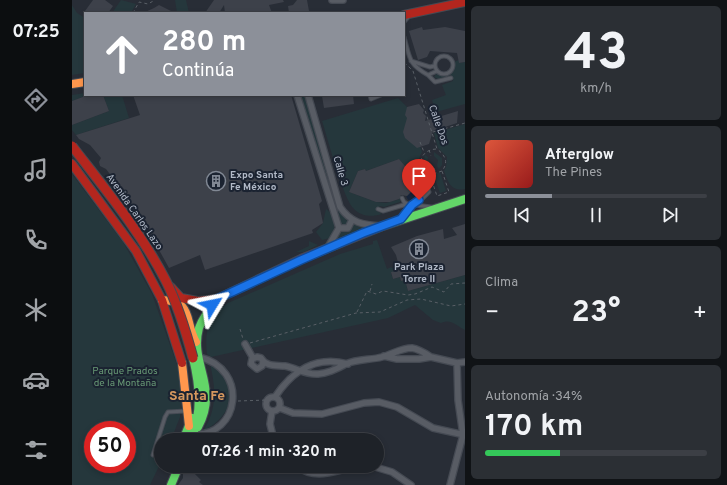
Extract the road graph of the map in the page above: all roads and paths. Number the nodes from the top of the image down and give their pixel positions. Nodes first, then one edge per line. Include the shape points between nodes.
1 (155, 0) edge
2 (332, 0) edge
3 (343, 0) edge
4 (465, 2) edge
5 (134, 12) edge
6 (409, 14) edge
7 (405, 41) edge
8 (410, 61) junction
9 (405, 64) edge
10 (434, 66) junction
11 (437, 71) junction
12 (428, 75) junction
13 (451, 78) dead end
14 (84, 82) edge
15 (72, 84) edge
16 (297, 96) edge
17 (308, 96) edge
18 (370, 96) edge
19 (378, 96) edge
20 (465, 123) edge
21 (432, 133) junction
22 (420, 142) dead end
23 (72, 143) edge
24 (72, 146) edge
25 (437, 149) junction
26 (429, 150) junction
27 (424, 153) junction
28 (72, 156) edge
29 (431, 156) dead end
30 (72, 164) edge
31 (434, 168) dead end
32 (442, 171) junction
33 (436, 173) junction
34 (430, 174) junction
35 (425, 179) dead end
36 (415, 188) dead end
37 (402, 198) dead end
38 (465, 199) edge
39 (406, 204) junction
40 (415, 204) junction
41 (435, 208) junction
42 (378, 209) dead end
43 (401, 219) junction
44 (352, 220) junction
45 (119, 226) junction
46 (381, 226) junction
47 (339, 228) junction
48 (143, 236) junction
49 (327, 248) junction
50 (465, 283) edge
51 (372, 284) dead end
52 (370, 291) junction
53 (217, 299) junction
54 (162, 300) junction
55 (465, 304) edge
56 (356, 312) junction
57 (240, 329) dead end
58 (196, 342) junction
59 (245, 344) junction
60 (384, 356) junction
61 (431, 357) junction
62 (193, 358) junction
63 (253, 358) junction
64 (263, 362) junction
65 (457, 362) junction
66 (465, 362) edge
67 (348, 364) junction
68 (300, 370) junction
69 (275, 397) junction
70 (268, 400) junction
71 (234, 401) junction
72 (280, 408) junction
73 (188, 411) junction
74 (272, 411) junction
75 (192, 433) edge
76 (204, 433) edge
77 (272, 433) edge
78 (464, 435) edge
79 (153, 455) dead end
80 (384, 470) edge
81 (169, 473) edge
82 (176, 473) edge
83 (307, 473) edge
84 (329, 473) edge
85 (163, 485) edge
86 (171, 485) edge
87 (411, 485) edge
88 (450, 485) edge

1 - 5 path via 148,4 139,2
2 - 3 street
4 - 6 main road
7 - 8 lane
8 - 10 lane
8 - 12 lane via 415,68
9 - 21 path, Calle Dos via 413,71
10 - 11 lane
10 - 11 lane via 440,56 449,57 452,61 449,72 443,74
11 - 12 lane
12 - 13 lane via 435,82
14 - 15 main road
16 - 47 street, Calle 3
17 - 44 street, Calle 3 via 340,207
18 - 19 lane via 371,99
20 - 21 path
21 - 25 path, Calle Dos
22 - 27 path
23 - 48 main road, Avenida Carlos Lazo
24 - 62 main road, Avenida Carlos Lazo, bridge via 141,237 182,318
25 - 26 path
25 - 32 path, Calle Dos via 445,159
26 - 27 path
26 - 29 path
27 - 34 path via 420,165
28 - 62 main road, Avenida Carlos Lazo via 135,239 153,270
30 - 45 main road, Avenida Carlos Lazo
31 - 33 path
32 - 33 path
32 - 34 path, Calle Dos via 449,192 437,196
33 - 34 path
35 - 40 lane via 429,192
36 - 40 lane via 420,194
37 - 39 lane
38 - 41 main road
39 - 40 lane
39 - 42 lane via 383,211
40 - 41 lane
40 - 43 lane
41 - 43 main road
43 - 46 main road
44 - 46 street via 364,225
44 - 47 street via 348,228
45 - 48 main road
45 - 54 main road, Avenida Carlos Lazo via 148,271
46 - 49 main road
47 - 49 street
48 - 53 main road, Avenida Carlos Lazo via 173,291 181,298 198,301
49 - 53 main road
50 - 52 path via 452,284 444,292 432,287 408,295 383,291 376,294
51 - 52 path
52 - 56 path via 367,291
53 - 58 main road, Avenida Carlos Lazo via 201,321
54 - 58 main road via 175,300 185,308
54 - 73 main road, Avenida Carlos Lazo via 184,369
55 - 56 path via 443,305 415,299 380,312
56 - 59 path
57 - 59 path
58 - 62 main road, Avenida Carlos Lazo
59 - 63 street
60 - 61 street via 397,359
60 - 61 street via 412,348
60 - 67 street
61 - 65 street
62 - 71 street via 216,364 227,374 234,391
62 - 75 main road, Avenida Carlos Lazo via 195,399
62 - 75 main road, Avenida Carlos Lazo via 207,394 207,405 205,414
63 - 64 street via 259,357
63 - 64 street via 251,364 255,368 260,368
64 - 68 street via 272,366
65 - 66 street
65 - 78 street via 458,400
67 - 68 street via 336,360 324,361
67 - 68 street via 328,373 316,374
68 - 69 street via 287,381
69 - 70 street
69 - 72 street via 279,400
70 - 71 path
70 - 74 street via 266,406
71 - 76 street via 228,415 219,425
72 - 74 street
72 - 78 street via 293,413 322,414 364,403 379,402 397,407 433,428
73 - 75 main road, Avenida Carlos Lazo
73 - 79 lane via 168,412
74 - 77 street via 270,424
78 - 88 street
80 - 87 street
81 - 85 main road
82 - 86 main road
83 - 84 street

